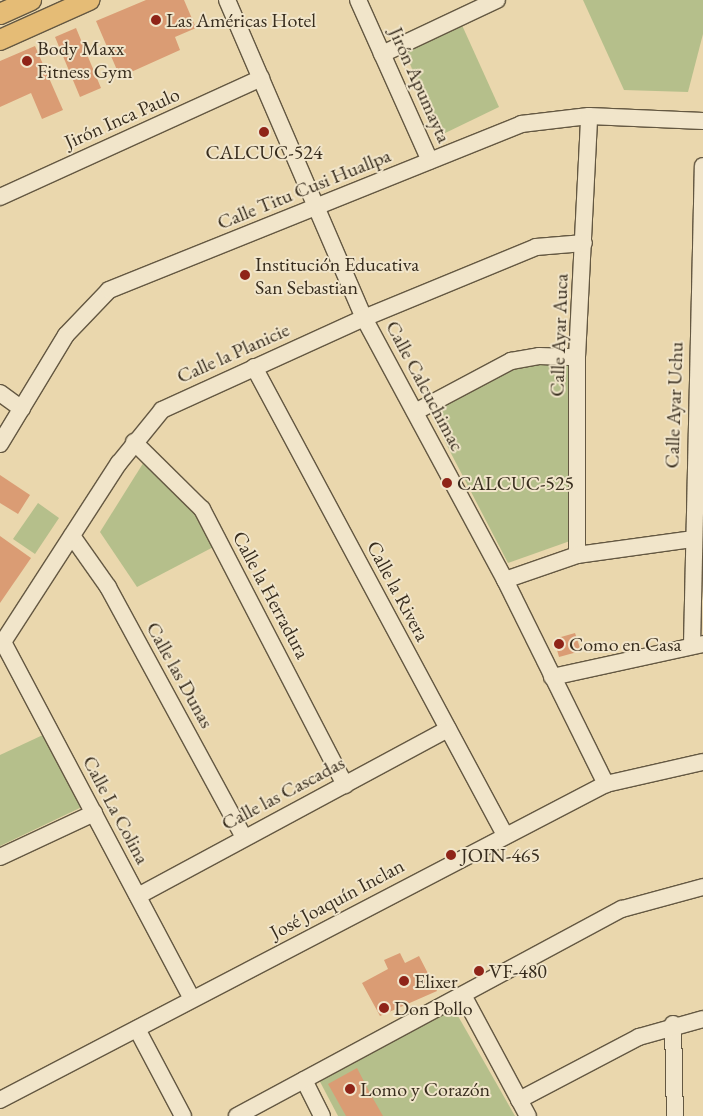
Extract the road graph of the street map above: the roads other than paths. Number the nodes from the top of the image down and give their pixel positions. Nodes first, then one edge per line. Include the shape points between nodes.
1 (7, 0) edge
2 (31, 0) edge
3 (64, 0) edge
4 (89, 0) edge
5 (228, 0) edge
6 (358, 0) edge
7 (496, 0) edge
8 (0, 3) edge
9 (0, 14) edge
10 (0, 29) edge
11 (0, 40) edge
12 (382, 54) junction
13 (261, 78) junction
14 (589, 116) junction
15 (703, 121) edge
16 (430, 161) junction
17 (703, 166) edge
18 (0, 197) edge
19 (316, 209) junction
20 (584, 243) junction
21 (364, 318) junction
22 (578, 357) junction
23 (254, 366) junction
24 (0, 393) edge
25 (22, 408) junction
26 (415, 412) junction
27 (134, 442) junction
28 (0, 444) edge
29 (72, 536) junction
30 (692, 538) junction
31 (578, 555) junction
32 (505, 580) junction
33 (2, 642) edge
34 (698, 645) edge
35 (552, 677) junction
36 (448, 730) junction
37 (703, 762) edge
38 (606, 784) junction
39 (345, 785) junction
40 (94, 814) junction
41 (505, 835) junction
42 (244, 837) junction
43 (0, 857) edge
44 (703, 887) edge
45 (138, 896) junction
46 (463, 995) junction
47 (192, 999) junction
48 (703, 1019) edge
49 (674, 1024) junction
50 (137, 1029) junction
51 (304, 1080) junction
52 (0, 1100) edge
53 (519, 1100) junction
54 (183, 1116) edge
55 (236, 1116) edge
56 (322, 1116) edge
57 (528, 1116) edge
58 (675, 1116) edge

1 - 8 main road
2 - 9 main road
3 - 10 main road
4 - 11 main road
5 - 13 street, Calle Calcuchimac
6 - 12 street, Jirón Apumayta
7 - 12 street
12 - 16 street, Jirón Apumayta
13 - 18 street, Jirón Inca Paulo
13 - 19 street, Calle Calcuchimac
14 - 15 street, Calle Titu Cusi Huallpa
14 - 16 street, Calle Titu Cusi Huallpa via 521,124
14 - 20 street, Calle Ayar Auca
16 - 19 street, Calle Titu Cusi Huallpa
17 - 30 street, Calle Ayar Uchu
19 - 21 street, Calle Calcuchimac
19 - 25 street, Calle Titu Cusi Huallpa via 109,290 66,335
20 - 21 street, Calle la Planicie via 536,247
20 - 22 street, Calle Ayar Auca
21 - 23 street, Calle la Planicie
21 - 26 street, Calle Calcuchimac
22 - 26 street via 536,356 507,363
22 - 31 street, Calle Ayar Auca
23 - 27 street, Calle la Planicie via 174,402 152,420
23 - 36 street, Calle la Rivera
24 - 25 street
25 - 28 street, Calle Titu Cusi Huallpa
26 - 32 street, Calle Calcuchimac
27 - 29 street, Calle la Planicie
27 - 39 street, Calle la Herradura via 202,509
29 - 33 street, Calle la Planicie
29 - 42 street, Calle las Dunas via 108,587
30 - 31 street
30 - 34 street, Calle Ayar Uchu
31 - 32 street
32 - 35 street, Calle Calcuchimac
33 - 40 street, Calle La Colina
34 - 35 street
35 - 38 street, Calle Calcuchimac
36 - 39 street, Calle las Cascadas
36 - 41 street, Calle la Rivera
37 - 38 street, José Joaquín Inclan
38 - 41 street, José Joaquín Inclan
39 - 42 street, Calle las Cascadas
40 - 43 street
40 - 45 street, Calle La Colina
41 - 47 street, José Joaquín Inclan
42 - 45 street, Calle las Cascadas
44 - 46 street via 622,909
45 - 47 street, Calle La Colina
46 - 51 street
46 - 53 street
47 - 50 street, José Joaquín Inclan
48 - 49 street
49 - 53 street
49 - 58 street
50 - 52 street, José Joaquín Inclan
50 - 54 street
51 - 55 street
51 - 56 street
53 - 57 street

